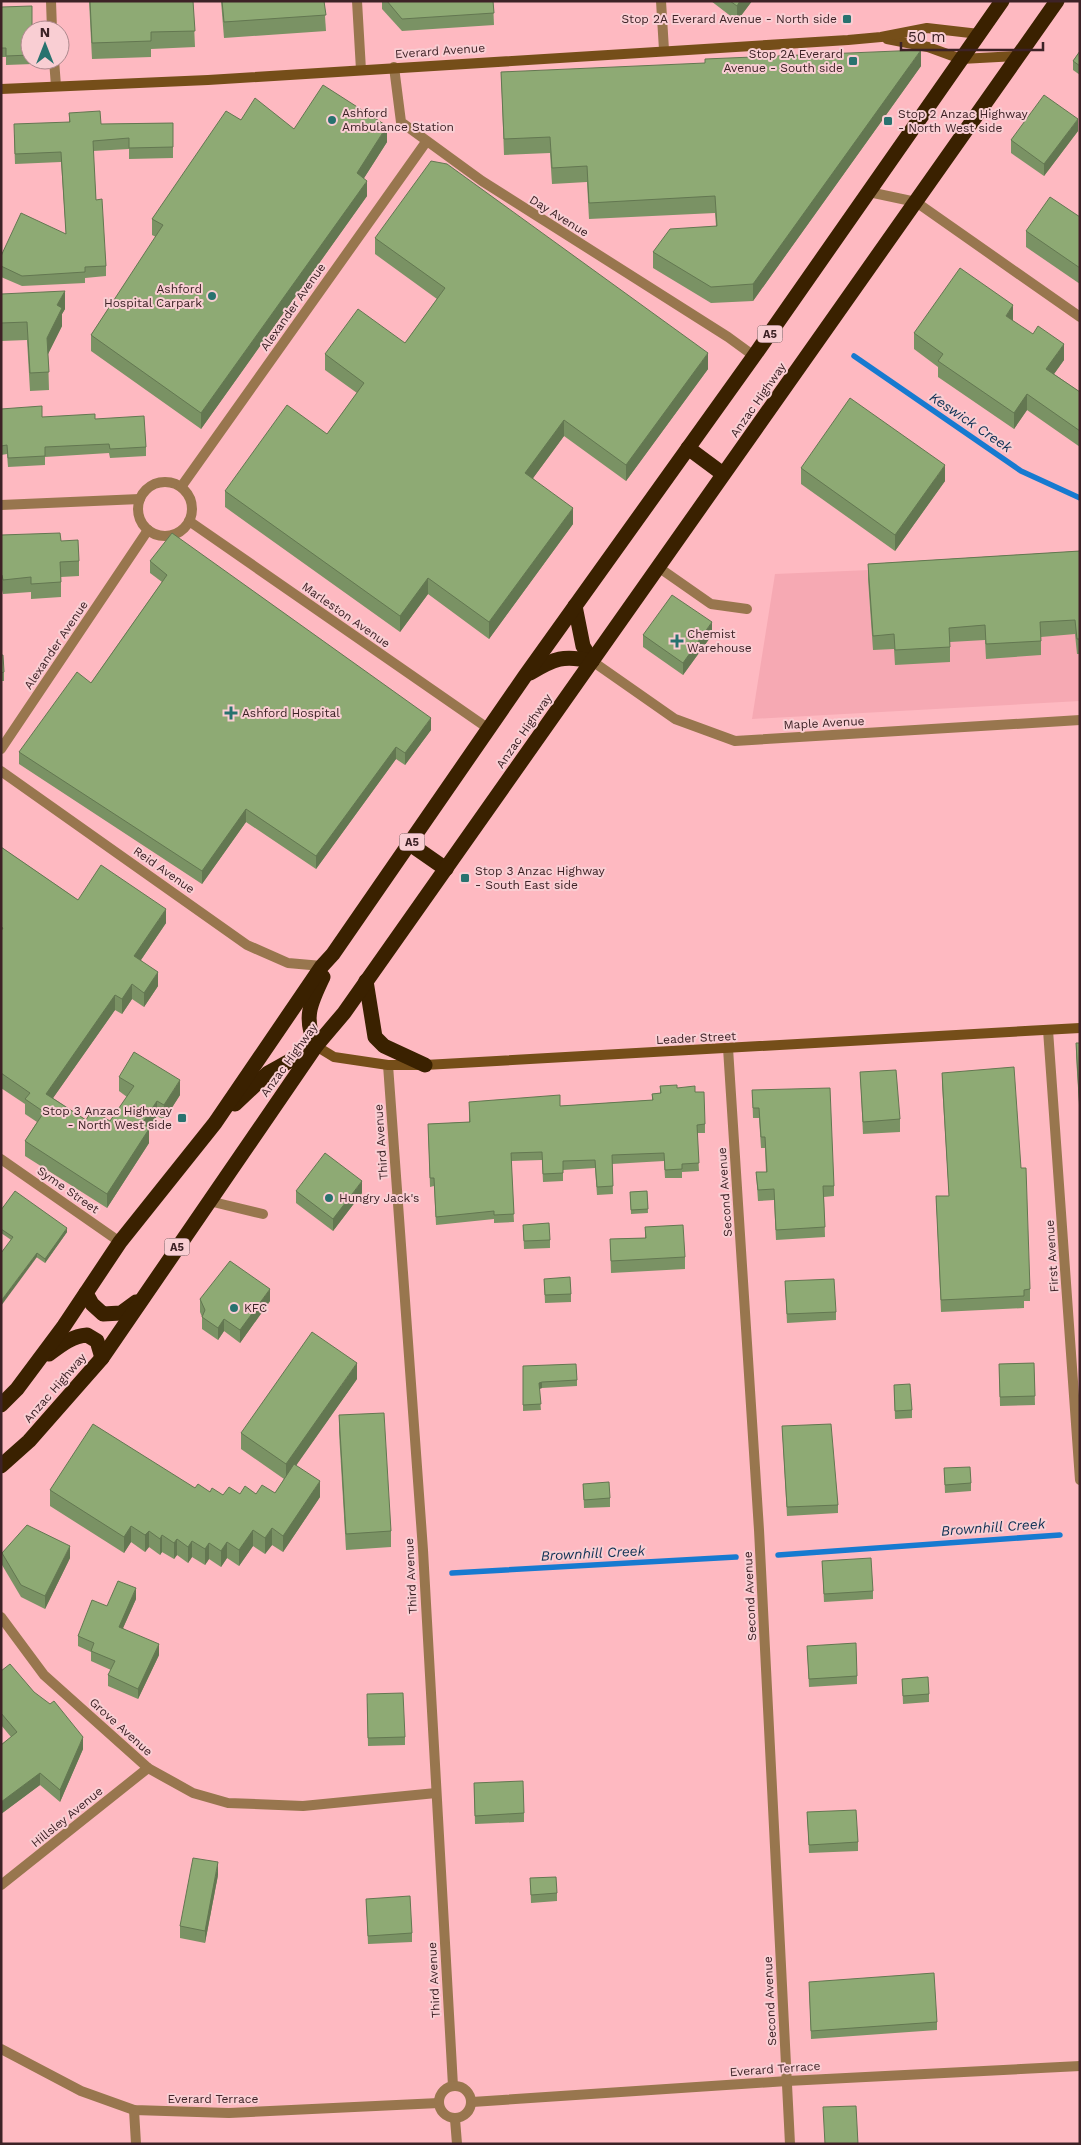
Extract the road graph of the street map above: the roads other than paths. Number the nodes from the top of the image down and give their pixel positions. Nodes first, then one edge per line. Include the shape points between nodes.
1 (50, 1) edge
2 (356, 1) edge
3 (661, 1) edge
4 (1002, 1) edge
5 (1057, 1) edge
6 (51, 20) edge
7 (979, 34) junction
8 (881, 38) junction
9 (664, 50) junction
10 (1017, 56) junction
11 (961, 59) junction
12 (394, 67) junction
13 (55, 70) edge
14 (360, 70) junction
15 (56, 86) junction
16 (1, 89) edge
17 (426, 142) junction
18 (869, 192) junction
19 (916, 202) junction
20 (1080, 317) edge
21 (754, 356) junction
22 (688, 448) junction
23 (724, 474) junction
24 (181, 487) junction
25 (140, 499) junction
26 (1, 505) edge
27 (189, 521) junction
28 (148, 530) junction
29 (658, 567) junction
30 (574, 606) junction
31 (748, 609) dead end
32 (592, 661) junction
33 (525, 676) junction
34 (1080, 720) edge
35 (489, 729) junction
36 (1, 749) edge
37 (1, 771) edge
38 (410, 844) junction
39 (446, 869) junction
40 (333, 954) junction
41 (322, 966) junction
42 (366, 981) junction
43 (1080, 1028) edge
44 (1048, 1030) junction
45 (316, 1046) junction
46 (728, 1048) junction
47 (388, 1065) junction
48 (424, 1065) junction
49 (215, 1123) junction
50 (1, 1160) edge
51 (209, 1200) junction
52 (263, 1214) dead end
53 (120, 1242) junction
54 (86, 1293) junction
55 (143, 1297) junction
56 (102, 1358) junction
57 (34, 1366) junction
58 (1, 1405) edge
59 (1, 1466) edge
60 (1080, 1480) edge
61 (1, 1617) edge
62 (148, 1768) junction
63 (436, 1793) junction
64 (1, 1885) edge
65 (1, 2049) edge
66 (1080, 2066) edge
67 (787, 2080) junction
68 (453, 2086) junction
69 (472, 2102) junction
70 (439, 2103) junction
71 (134, 2110) junction
72 (455, 2119) junction
73 (136, 2144) edge
74 (456, 2144) edge
75 (790, 2144) edge

1 - 6 street
2 - 14 street
3 - 9 street
4 - 7 highway, Anzac Highway / A5
5 - 10 highway, Anzac Highway / A5
7 - 8 street, Everard Avenue via 927,28
7 - 11 highway, Anzac Highway / A5
8 - 9 street, Everard Avenue
8 - 11 street, Everard Avenue via 928,47
9 - 12 street, Everard Avenue
10 - 11 street, Everard Avenue
10 - 19 highway, Anzac Highway / A5
11 - 18 highway, Anzac Highway / A5
12 - 14 street, Everard Avenue
12 - 17 street, Day Avenue via 401,122
13 - 15 street
14 - 15 street, Everard Avenue
15 - 16 street, Everard Avenue
17 - 21 street, Day Avenue
17 - 24 street, Alexander Avenue
18 - 19 street
18 - 21 highway, Anzac Highway / A5
19 - 20 street
19 - 23 highway, Anzac Highway / A5
21 - 22 highway, Anzac Highway / A5
22 - 23 highway
22 - 30 highway, Anzac Highway / A5
23 - 29 highway, Anzac Highway / A5
24 - 25 street via 168,482 157,483 150,486
24 - 27 street via 191,499
25 - 26 street
25 - 28 street via 141,521
27 - 28 street via 176,534 159,535
27 - 35 street, Marleston Avenue
28 - 36 street, Alexander Avenue
29 - 31 street via 711,604
29 - 32 highway, Anzac Highway / A5
30 - 32 highway via 583,646
30 - 33 highway, Anzac Highway / A5
32 - 33 highway via 571,656 562,658 547,662
32 - 34 street, Maple Avenue via 675,719 736,741
32 - 39 highway, Anzac Highway / A5
33 - 35 highway, Anzac Highway / A5
35 - 38 highway, Anzac Highway / A5
37 - 41 street, Reid Avenue via 247,945 288,964
38 - 39 highway
38 - 40 highway, Anzac Highway / A5
39 - 42 highway, Anzac Highway / A5
40 - 41 highway, Anzac Highway / A5
40 - 45 highway via 310,1007 309,1031
41 - 49 highway, Anzac Highway / A5
42 - 45 highway, Anzac Highway / A5
42 - 48 highway via 375,1037 384,1046
43 - 44 street, Leader Street
44 - 46 street, Leader Street
44 - 60 street, First Avenue
45 - 47 street, Leader Street via 334,1057
45 - 49 highway via 268,1073
45 - 51 highway, Anzac Highway / A5
46 - 48 street, Leader Street
46 - 67 street, Second Avenue via 759,1530
47 - 48 street, Leader Street
47 - 63 street, Third Avenue via 423,1550
49 - 53 highway, Anzac Highway / A5
50 - 53 street, Syme Street
51 - 52 street
51 - 55 highway, Anzac Highway / A5
53 - 54 highway, Anzac Highway / A5
54 - 55 highway via 103,1314 121,1313
54 - 57 highway, Anzac Highway / A5
55 - 56 highway, Anzac Highway / A5
56 - 57 highway via 97,1341 88,1335 78,1336 66,1341
56 - 59 highway, Anzac Highway / A5 via 29,1441
57 - 58 highway, Anzac Highway / A5
61 - 62 street, Grove Avenue via 44,1675
62 - 63 street, Grove Avenue via 192,1793 228,1804 302,1806
62 - 64 street, Hillsley Avenue
63 - 68 street, Third Avenue
65 - 71 street, Everard Terrace via 82,2091
66 - 67 street, Everard Terrace
67 - 69 street, Everard Terrace
67 - 75 street, Second Avenue
68 - 69 street via 466,2089
68 - 70 street via 442,2092
69 - 72 street via 468,2113
70 - 71 street, Everard Terrace via 229,2113
70 - 72 street via 444,2114
71 - 73 street
72 - 74 street

